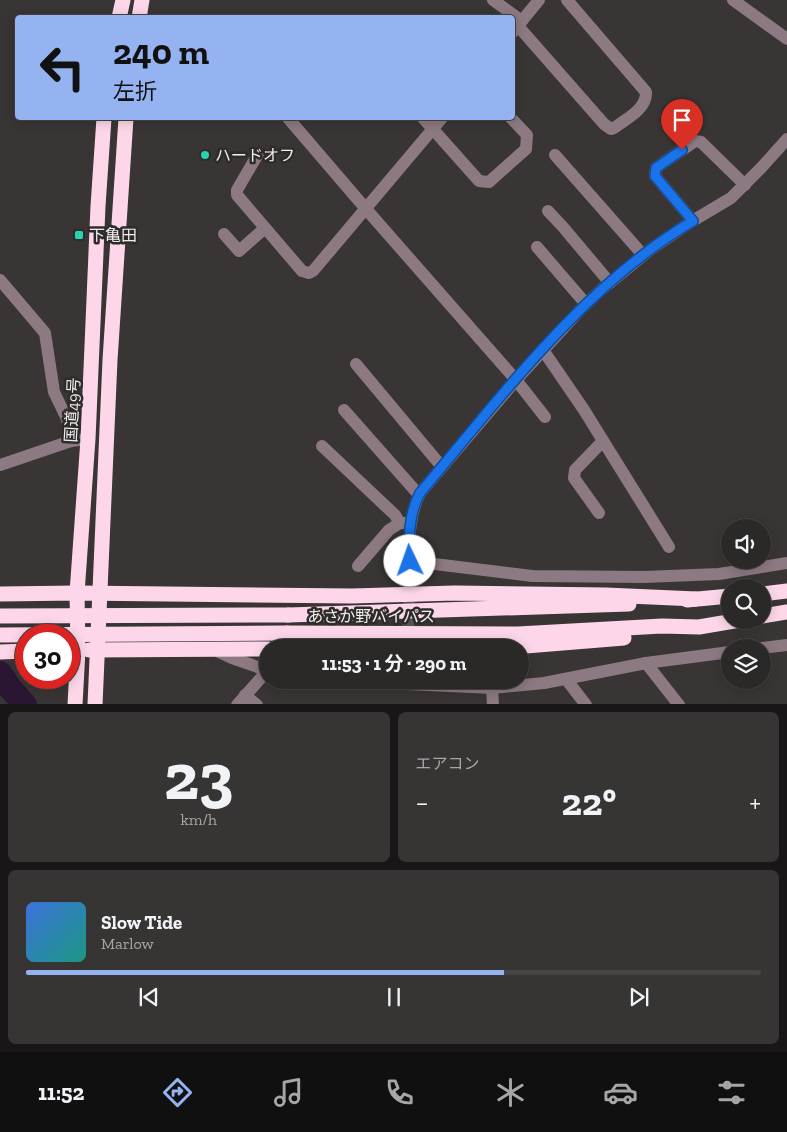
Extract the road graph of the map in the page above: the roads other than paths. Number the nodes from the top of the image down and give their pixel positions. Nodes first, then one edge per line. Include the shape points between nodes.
1 (122, 0) edge
2 (142, 0) edge
3 (493, 0) edge
4 (539, 0) edge
5 (567, 0) edge
6 (733, 0) edge
7 (120, 15) edge
8 (140, 15) edge
9 (506, 15) edge
10 (517, 27) edge
11 (787, 39) edge
12 (104, 120) edge
13 (126, 120) edge
14 (290, 120) edge
15 (425, 120) edge
16 (440, 120) edge
17 (513, 120) edge
18 (432, 128) junction
19 (787, 139) edge
20 (258, 154) dead end
21 (555, 155) dead end
22 (745, 185) junction
23 (366, 209) junction
24 (548, 211) dead end
25 (693, 221) junction
26 (265, 228) junction
27 (224, 234) dead end
28 (537, 247) dead end
29 (643, 256) junction
30 (0, 280) edge
31 (610, 282) junction
32 (586, 304) junction
33 (543, 350) junction
34 (356, 364) dead end
35 (516, 380) junction
36 (344, 410) dead end
37 (545, 417) dead end
38 (88, 439) junction
39 (71, 441) junction
40 (603, 441) junction
41 (322, 446) dead end
42 (0, 465) edge
43 (442, 467) junction
44 (419, 495) junction
45 (600, 513) dead end
46 (405, 523) junction
47 (669, 547) dead end
48 (787, 562) edge
49 (358, 566) dead end
50 (787, 591) edge
51 (77, 592) junction
52 (771, 593) edge
53 (0, 594) edge
54 (100, 594) junction
55 (721, 597) edge
56 (696, 599) junction
57 (787, 612) edge
58 (771, 615) edge
59 (0, 616) edge
60 (721, 623) edge
61 (75, 624) edge
62 (699, 627) junction
63 (0, 635) edge
64 (787, 644) edge
65 (529, 646) edge
66 (771, 647) edge
67 (259, 649) edge
68 (80, 650) edge
69 (98, 650) junction
70 (214, 650) junction
71 (0, 652) edge
72 (15, 652) edge
73 (721, 653) edge
74 (646, 663) junction
75 (259, 667) edge
76 (259, 679) edge
77 (566, 679) junction
78 (529, 684) edge
79 (74, 689) edge
80 (492, 689) edge
81 (241, 700) edge
82 (74, 704) edge
83 (95, 704) edge
84 (257, 704) edge
85 (493, 704) edge
86 (586, 704) edge
87 (679, 704) edge

1 - 7 highway
2 - 8 highway
3 - 9 street
4 - 10 street
5 - 10 street via 646,92 646,100 641,107 614,128 604,124
6 - 11 street
12 - 38 highway, 国道49号
13 - 54 highway via 110,360
14 - 23 street
15 - 18 street
16 - 18 street
17 - 18 street via 527,135 526,149 489,182 479,181
18 - 23 street
19 - 22 street
20 - 26 street via 236,193
21 - 29 street
22 - 25 street
22 - 25 street via 702,142 695,141 656,168 655,176
23 - 26 street via 309,273 302,271
23 - 35 street
24 - 31 street
25 - 29 street
26 - 27 street via 238,251
28 - 32 street
29 - 31 street
30 - 39 street via 45,333 54,392 67,419
31 - 32 street
32 - 33 street
33 - 35 street
33 - 40 street
34 - 43 street
35 - 37 street
35 - 43 street
36 - 44 street
38 - 39 street
38 - 51 highway, 国道49号
39 - 42 street
40 - 45 street via 575,470 574,478
40 - 47 street
41 - 46 street
43 - 44 street
44 - 46 street
46 - 48 street via 410,561 532,576 719,574
46 - 49 street via 389,530
50 - 52 highway
51 - 53 highway
51 - 54 highway
51 - 61 highway, 国道49号
54 - 56 highway via 352,596 456,593
54 - 69 highway
55 - 56 highway, あさか野バイパス
56 - 59 highway, あさか野バイパス, bridge via 610,606 288,615
57 - 58 highway
60 - 62 highway, あさか野バイパス
62 - 63 highway, あさか野バイパス, bridge via 518,634
62 - 65 highway via 663,635
64 - 66 street
67 - 70 highway
68 - 69 highway
69 - 70 highway
69 - 83 highway
70 - 75 street
71 - 72 highway
73 - 74 street
74 - 77 street
74 - 87 street
76 - 81 street
77 - 78 street
77 - 86 street
79 - 82 highway, 国道49号
80 - 85 street
81 - 84 street

